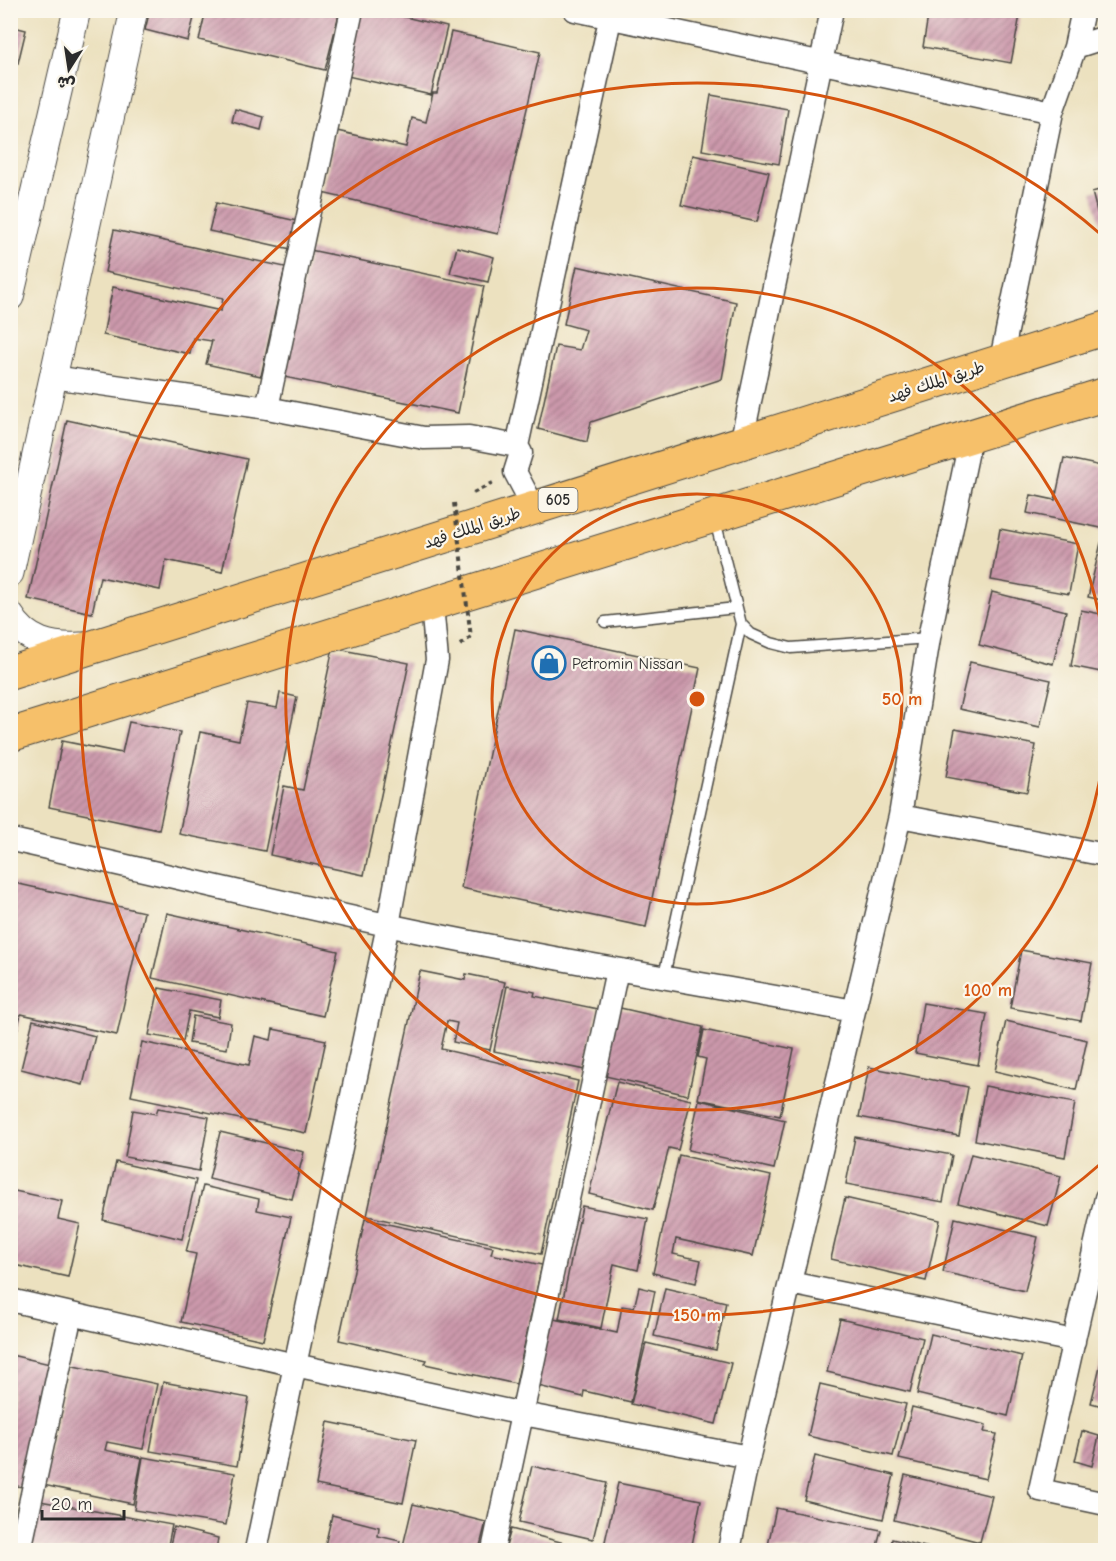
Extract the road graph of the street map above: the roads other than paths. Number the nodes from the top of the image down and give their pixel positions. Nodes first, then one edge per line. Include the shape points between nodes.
1 (77, 10) edge
2 (134, 10) edge
3 (352, 10) edge
4 (575, 10) edge
5 (832, 10) edge
6 (1083, 10) edge
7 (611, 15) edge
8 (1106, 37) edge
9 (1075, 47) junction
10 (821, 63) junction
11 (1052, 111) junction
12 (10, 297) edge
13 (1106, 328) edge
14 (1001, 360) junction
15 (53, 377) junction
16 (1106, 394) edge
17 (267, 408) junction
18 (971, 436) junction
19 (741, 444) junction
20 (517, 446) junction
21 (534, 508) junction
22 (714, 517) junction
23 (11, 567) edge
24 (432, 605) junction
25 (736, 608) junction
26 (10, 615) edge
27 (605, 622) dead end
28 (741, 624) junction
29 (929, 638) junction
30 (100, 645) junction
31 (10, 673) edge
32 (10, 735) edge
33 (900, 816) junction
34 (12, 840) dead end
35 (1106, 855) edge
36 (388, 925) junction
37 (617, 970) junction
38 (664, 976) junction
39 (854, 1011) junction
40 (1106, 1198) edge
41 (790, 1283) junction
42 (10, 1300) edge
43 (71, 1314) junction
44 (1074, 1341) junction
45 (295, 1365) junction
46 (523, 1414) junction
47 (749, 1457) junction
48 (1106, 1504) edge
49 (20, 1551) edge
50 (256, 1551) edge
51 (493, 1551) edge
52 (729, 1551) edge

1 - 12 street
2 - 15 street
3 - 17 street
4 - 7 street
5 - 10 street
6 - 9 street
7 - 10 street
7 - 20 street
8 - 9 street
9 - 11 street
10 - 11 street
10 - 19 street
11 - 14 street
13 - 14 highway, طريق الملك فهد / 605
14 - 19 highway, طريق الملك فهد / 605
15 - 17 street
15 - 23 street
16 - 18 highway
17 - 20 street via 424,438 470,437
18 - 22 highway
18 - 29 street
19 - 21 highway, طريق الملك فهد / 605
20 - 21 street via 521,453 515,472
21 - 30 highway, طريق الملك فهد / 605
22 - 24 highway
22 - 25 lane
24 - 32 highway
24 - 36 street via 437,660
25 - 27 lane
25 - 28 lane
26 - 30 street via 19,629 48,645
28 - 29 lane via 751,634 791,648
28 - 38 lane
29 - 33 street
30 - 31 highway, طريق الملك فهد / 605
33 - 35 street
33 - 39 street
34 - 36 street
36 - 37 street
36 - 45 street
37 - 38 street
37 - 46 street
38 - 39 street
39 - 41 street
40 - 44 street
41 - 44 street
41 - 47 street
42 - 43 street
43 - 45 street
43 - 49 street
44 - 48 street via 1040,1490
45 - 46 street
45 - 50 street
46 - 47 street
46 - 51 street
47 - 52 street

